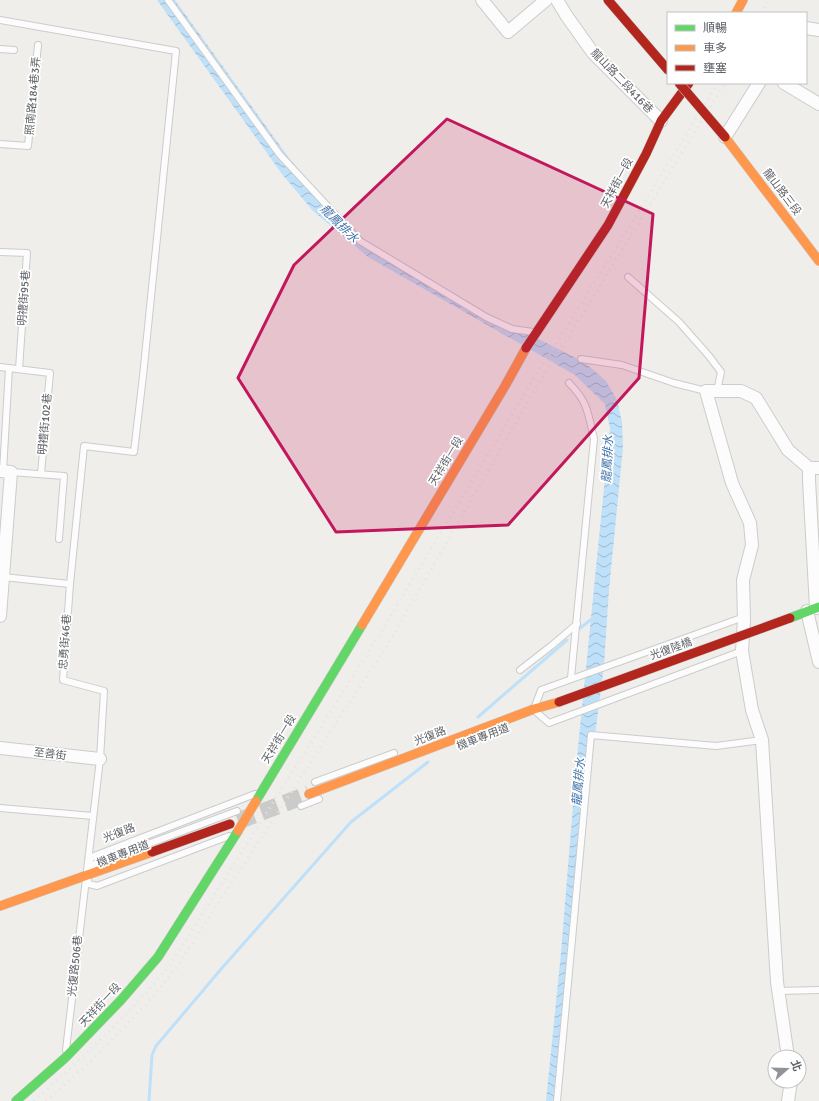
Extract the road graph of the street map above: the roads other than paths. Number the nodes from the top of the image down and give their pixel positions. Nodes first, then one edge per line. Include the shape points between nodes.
1 (168, 0) edge
2 (482, 0) edge
3 (546, 0) edge
4 (557, 0) edge
5 (608, 0) edge
6 (743, 0) edge
7 (737, 12) edge
8 (0, 20) edge
9 (807, 28) edge
10 (819, 30) edge
11 (38, 45) dead end
12 (0, 49) edge
13 (14, 50) dead end
14 (667, 69) edge
15 (680, 84) edge
16 (688, 84) edge
17 (758, 84) edge
18 (786, 84) edge
19 (819, 104) edge
20 (661, 121) junction
21 (725, 137) junction
22 (0, 144) edge
23 (0, 252) edge
24 (819, 261) edge
25 (628, 277) dead end
26 (537, 332) junction
27 (581, 359) dead end
28 (0, 367) edge
29 (9, 368) junction
30 (19, 369) junction
31 (568, 383) dead end
32 (712, 391) junction
33 (814, 468) edge
34 (5, 471) edge
35 (41, 474) junction
36 (59, 538) dead end
37 (2, 577) edge
38 (70, 584) junction
39 (814, 609) edge
40 (0, 616) edge
41 (744, 617) junction
42 (577, 624) junction
43 (742, 651) junction
44 (819, 662) edge
45 (520, 670) dead end
46 (571, 678) junction
47 (560, 702) joint
48 (534, 709) junction
49 (506, 712) dead end
50 (518, 722) dead end
51 (762, 740) junction
52 (0, 748) edge
53 (403, 750) dead end
54 (100, 759) junction
55 (315, 782) dead end
56 (262, 791) junction
57 (309, 794) tunnel mouth
58 (322, 798) dead end
59 (301, 806) dead end
60 (0, 808) edge
61 (237, 811) dead end
62 (94, 816) junction
63 (230, 824) tunnel mouth
64 (237, 832) junction
65 (225, 834) dead end
66 (86, 875) junction
67 (0, 906) edge
68 (819, 990) edge
69 (778, 991) junction
70 (787, 1049) edge
71 (65, 1058) junction
72 (789, 1089) edge
73 (16, 1101) edge
74 (557, 1101) edge
75 (788, 1101) edge

1 - 26 lane via 280,155 360,242 486,318 512,329
2 - 3 street via 508,32
4 - 20 street, 龍山路二段416巷 via 593,53
5 - 14 street
6 - 7 street
8 - 38 lane via 176,51 134,452 84,446
9 - 10 street
11 - 22 lane, 照南路184巷3弄 via 28,146
12 - 13 lane
15 - 21 street, 龍山路三段, bridge
16 - 20 street, 天祥街一段
17 - 21 street
18 - 19 street
20 - 26 street, 天祥街一段 via 608,225
21 - 24 street, 龍山路三段
23 - 30 lane, 明禮街95巷 via 27,253
25 - 32 lane via 679,322 721,372
26 - 56 street, 天祥街一段
27 - 32 lane via 622,365 674,383
28 - 29 lane
29 - 30 lane
29 - 34 lane
30 - 35 lane, 明禮街102巷 via 50,373
31 - 42 lane via 579,393 587,407 594,439
32 - 33 street via 740,391 756,398 788,450
32 - 41 street via 732,484 750,523 752,545 743,580
33 - 39 street via 809,480
34 - 35 lane
34 - 37 street
35 - 36 lane via 64,476
37 - 38 lane
37 - 40 street
38 - 54 lane, 忠勇街46巷 via 63,680 104,691
39 - 44 street
39 - 47 street, 光復陸橋, bridge
41 - 43 street
41 - 46 lane
42 - 45 lane
42 - 46 lane
43 - 48 lane via 549,723
43 - 51 street via 752,710
46 - 48 lane via 541,690
47 - 48 street, 光復路
48 - 49 lane, 機車專用道
48 - 50 lane, 機車專用道
48 - 57 street, 光復路
51 - 69 street
51 - 74 lane via 716,746 592,735
52 - 54 street, 至善街
53 - 55 lane
54 - 62 lane
56 - 64 street, 天祥街一段, bridge
56 - 66 lane, 光復路 via 94,856 90,859
58 - 59 lane
60 - 62 lane
61 - 66 lane, 機車專用道 via 94,864
62 - 66 lane
63 - 66 street
64 - 66 lane via 97,886 89,884
64 - 71 street, 天祥街一段 via 158,957 122,1000
65 - 66 lane, 機車專用道 via 93,882
66 - 67 street
66 - 71 lane, 光復路506巷
68 - 69 lane
69 - 70 street
71 - 73 street, 天祥街一段
72 - 75 street

